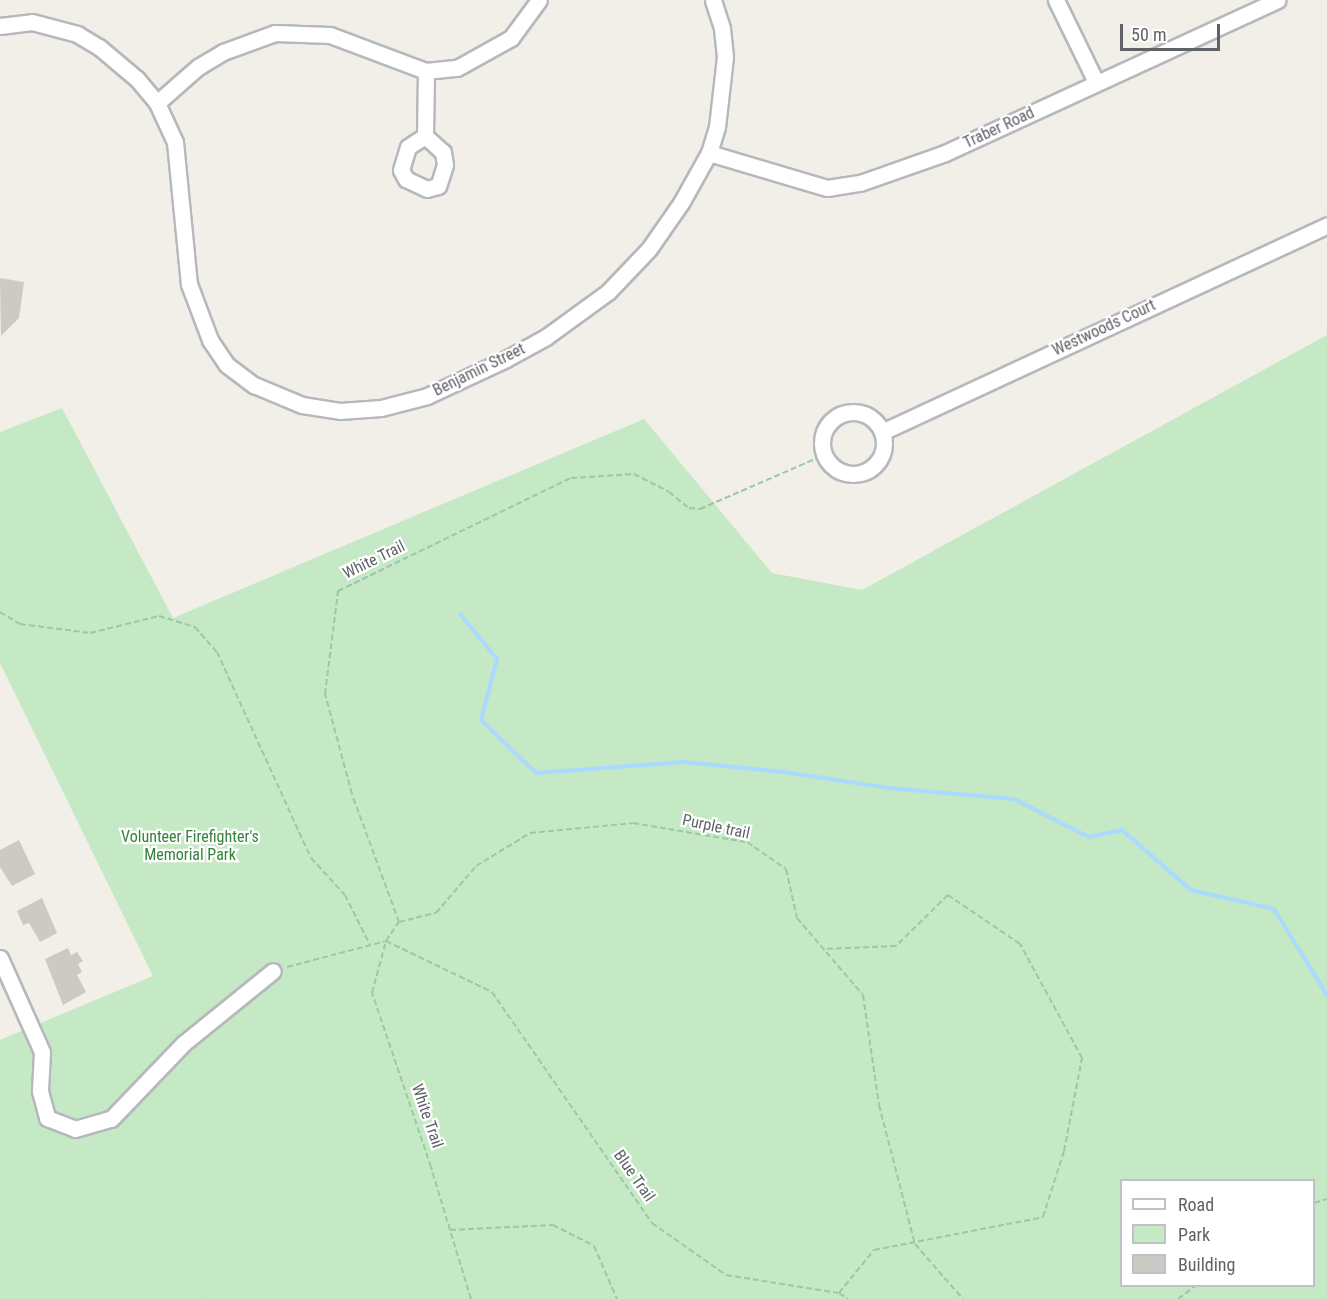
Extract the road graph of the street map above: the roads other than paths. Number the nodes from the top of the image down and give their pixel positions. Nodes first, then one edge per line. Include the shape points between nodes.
1 (539, 0) edge
2 (713, 0) edge
3 (1056, 0) edge
4 (1276, 0) edge
5 (0, 26) edge
6 (426, 71) junction
7 (1096, 82) junction
8 (157, 104) junction
9 (424, 136) dead end
10 (709, 153) junction
11 (1327, 225) edge
12 (882, 432) junction
13 (0, 958) edge
14 (273, 971) road end
15 (15, 989) junction
16 (0, 996) edge

1 - 6 street via 511,38 489,53 457,68
2 - 10 street, Benjamin Street via 722,28 725,57 721,106
3 - 7 street
4 - 7 street, Traber Road
5 - 8 street, Benjamin Street via 32,22 77,34 120,63
6 - 8 street via 330,35 275,33 247,40 215,57
6 - 9 street
7 - 10 street, Traber Road via 945,153 860,183 827,188
8 - 10 street, Benjamin Street via 176,142 189,284 210,340 227,365 254,385 281,399 340,411 381,408 427,396 546,337 608,292 649,249
11 - 12 street, Westwoods Court
12 - 12 street via 860,413 841,415 826,428 824,455 839,471 860,474 870,469 883,453
13 - 15 street
14 - 15 street via 184,1043 111,1119 75,1129 47,1118 40,1091 42,1052
15 - 16 street

